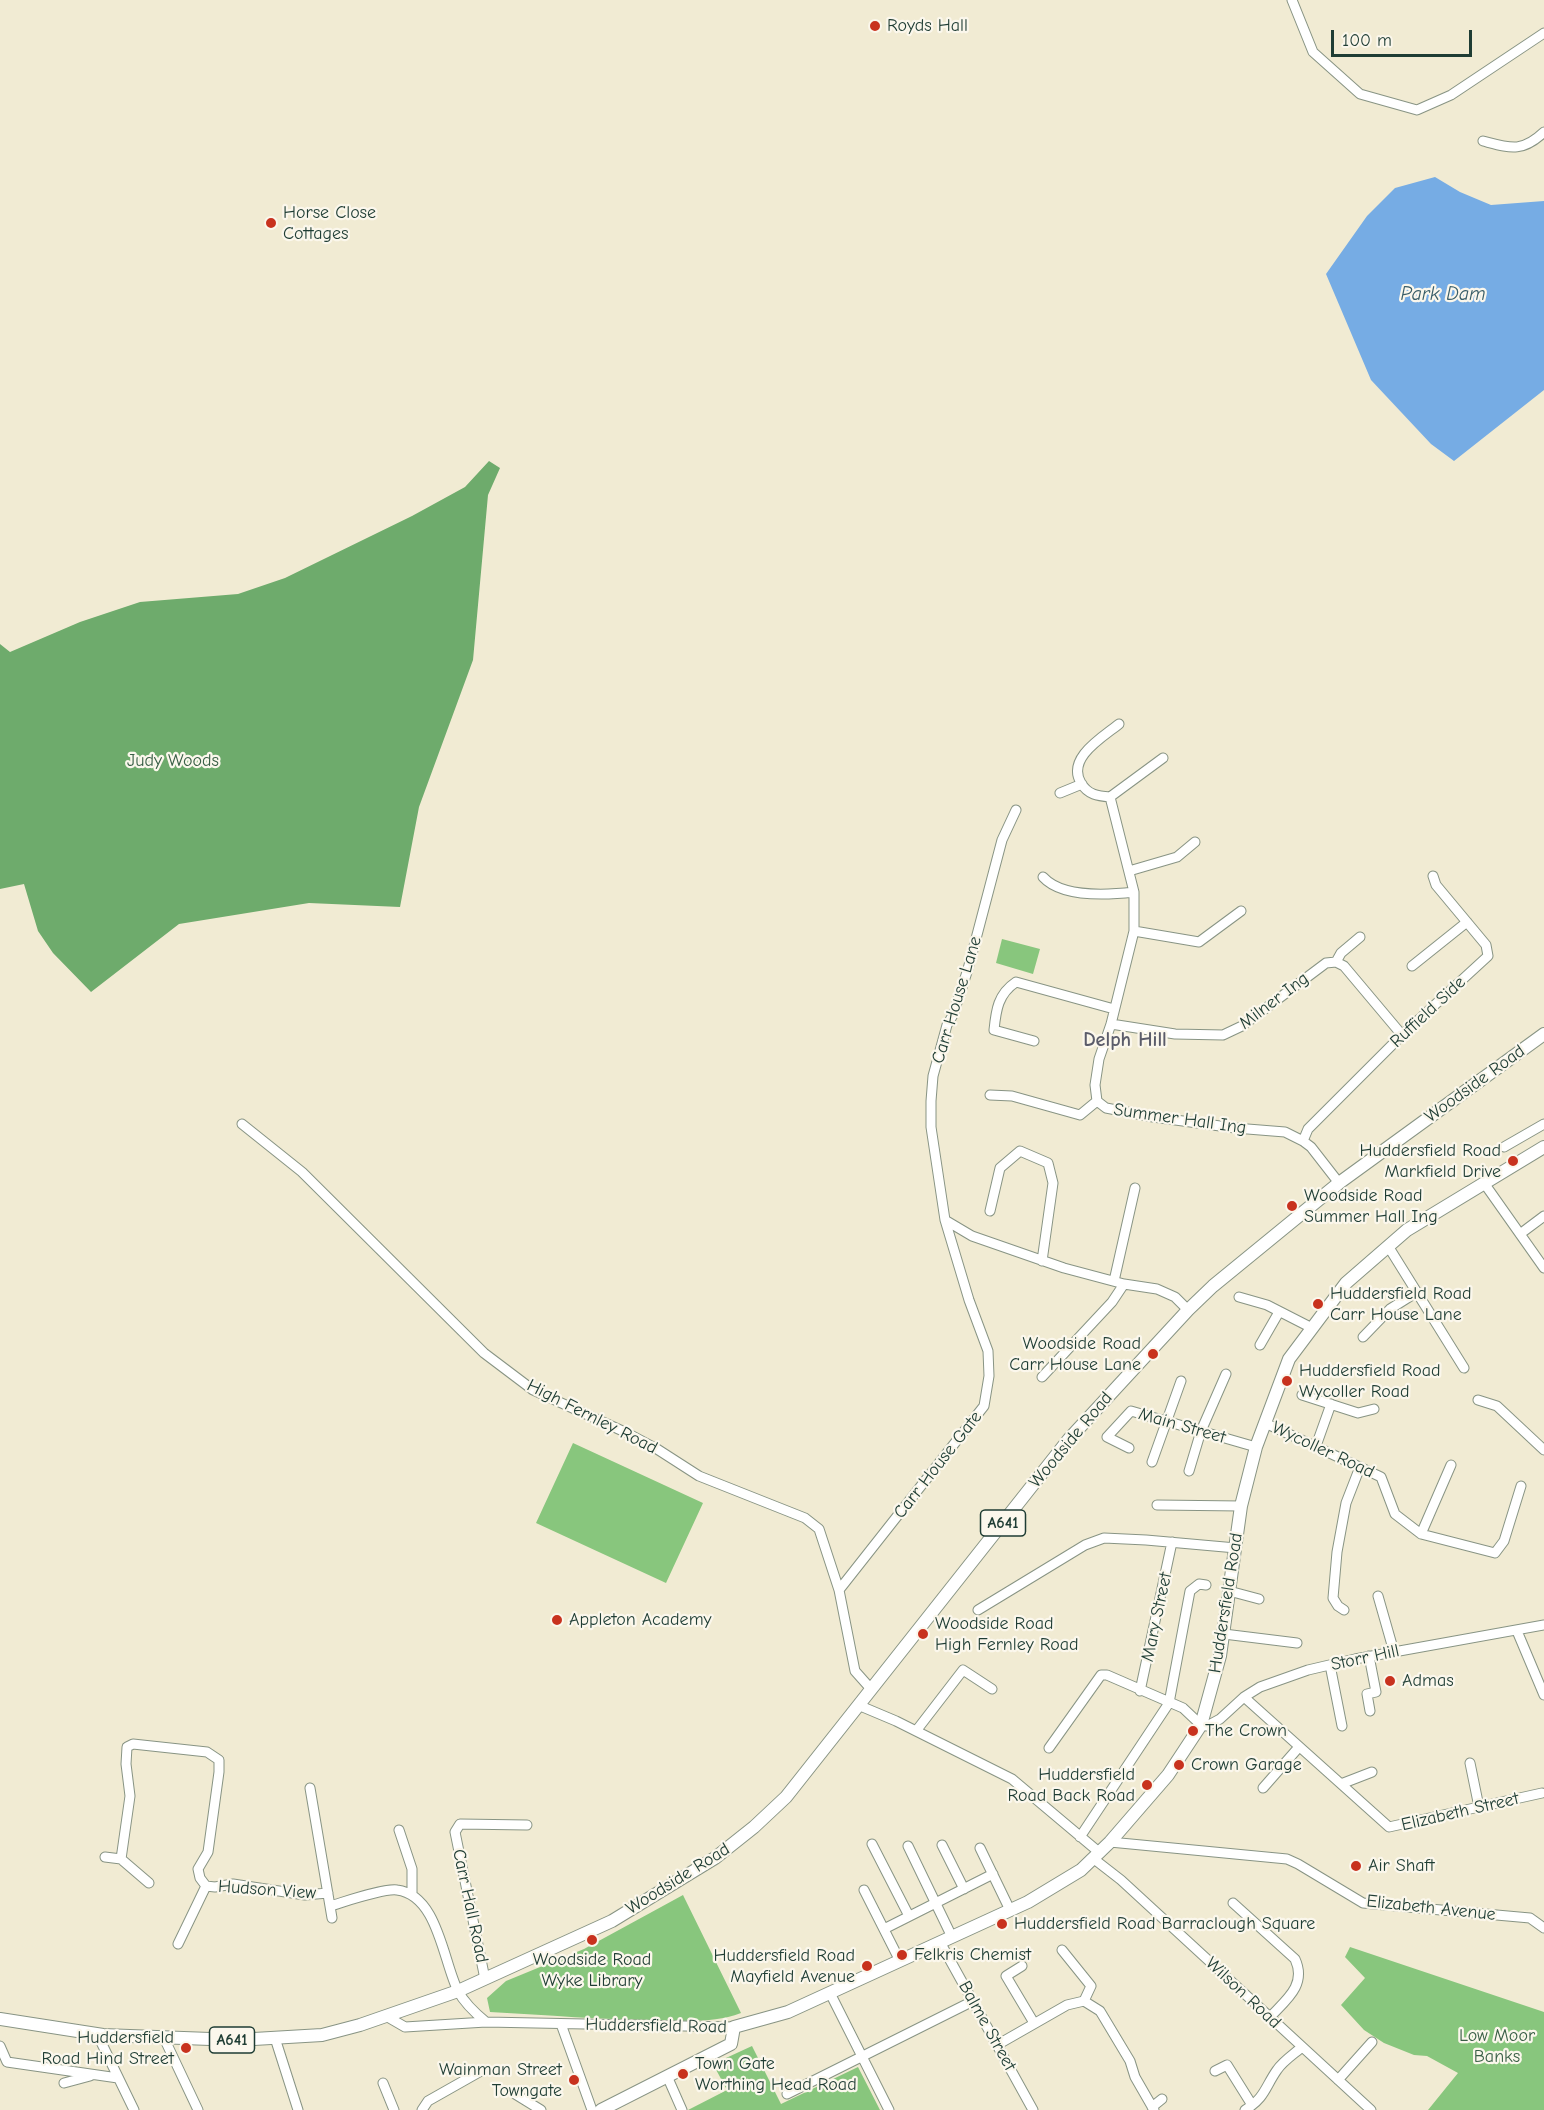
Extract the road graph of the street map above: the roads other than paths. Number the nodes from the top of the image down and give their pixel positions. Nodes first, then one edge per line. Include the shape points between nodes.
1 (1292, 0) edge
2 (1544, 33) edge
3 (1544, 132) edge
4 (1483, 141) dead end
5 (1119, 724) dead end
6 (1163, 758) dead end
7 (1082, 784) junction
8 (1060, 793) dead end
9 (1110, 797) junction
10 (1016, 810) dead end
11 (1195, 842) dead end
12 (1129, 871) junction
13 (1433, 876) dead end
14 (1043, 877) dead end
15 (1134, 892) junction
16 (1241, 911) dead end
17 (1467, 922) junction
18 (1134, 931) junction
19 (1360, 937) dead end
20 (1336, 962) junction
21 (1412, 966) dead end
22 (1114, 1009) junction
23 (1111, 1024) junction
24 (1402, 1035) junction
25 (1544, 1035) edge
26 (1034, 1041) dead end
27 (990, 1095) dead end
28 (1097, 1101) junction
29 (242, 1124) dead end
30 (1544, 1125) edge
31 (1303, 1141) junction
32 (1504, 1147) dead end
33 (1544, 1147) edge
34 (1339, 1183) junction
35 (1484, 1183) junction
36 (1135, 1188) dead end
37 (990, 1211) dead end
38 (1544, 1216) edge
39 (945, 1220) junction
40 (1520, 1234) junction
41 (1388, 1246) junction
42 (1042, 1261) junction
43 (1544, 1268) edge
44 (1119, 1282) junction
45 (1417, 1292) junction
46 (1239, 1296) dead end
47 (1188, 1310) junction
48 (1279, 1312) junction
49 (1312, 1328) junction
50 (1363, 1337) dead end
51 (1260, 1345) dead end
52 (1464, 1368) dead end
53 (1226, 1374) dead end
54 (1042, 1377) dead end
55 (1181, 1381) dead end
56 (1302, 1395) dead end
57 (1478, 1400) dead end
58 (1331, 1404) junction
59 (1374, 1409) dead end
60 (1167, 1421) junction
61 (1265, 1423) junction
62 (1201, 1431) junction
63 (1256, 1446) junction
64 (1316, 1446) junction
65 (1129, 1448) dead end
66 (1544, 1450) edge
67 (1152, 1462) dead end
68 (1451, 1465) dead end
69 (1360, 1467) junction
70 (1189, 1471) dead end
71 (1521, 1486) dead end
72 (1157, 1505) dead end
73 (1241, 1506) junction
74 (1421, 1534) junction
75 (1172, 1542) junction
76 (1236, 1548) junction
77 (1206, 1585) dead end
78 (839, 1590) junction
79 (1229, 1591) junction
80 (1378, 1596) dead end
81 (1259, 1599) dead end
82 (978, 1610) dead end
83 (1344, 1610) dead end
84 (1544, 1625) edge
85 (1517, 1631) junction
86 (1224, 1634) junction
87 (1297, 1643) dead end
88 (1394, 1652) junction
89 (1370, 1656) junction
90 (1330, 1665) junction
91 (871, 1689) junction
92 (992, 1689) dead end
93 (1140, 1691) junction
94 (1544, 1695) edge
95 (1244, 1697) junction
96 (1168, 1703) junction
97 (858, 1705) junction
98 (1370, 1711) dead end
99 (1201, 1725) junction
100 (1342, 1726) dead end
101 (916, 1731) junction
102 (1299, 1747) junction
103 (1049, 1748) dead end
104 (1470, 1763) dead end
105 (1372, 1772) dead end
106 (1341, 1784) junction
107 (310, 1788) dead end
108 (1263, 1788) dead end
109 (1542, 1793) dead end
110 (1479, 1807) junction
111 (527, 1825) dead end
112 (399, 1830) dead end
113 (1080, 1837) junction
114 (1110, 1842) junction
115 (872, 1844) dead end
116 (942, 1845) dead end
117 (908, 1846) dead end
118 (980, 1848) dead end
119 (1097, 1856) junction
120 (105, 1857) dead end
121 (121, 1859) junction
122 (993, 1874) junction
123 (149, 1883) dead end
124 (206, 1886) junction
125 (964, 1889) junction
126 (864, 1890) dead end
127 (328, 1893) junction
128 (412, 1893) junction
129 (935, 1903) junction
130 (1233, 1903) dead end
131 (330, 1906) junction
132 (1010, 1910) junction
133 (909, 1916) junction
134 (332, 1918) dead end
135 (1544, 1928) edge
136 (884, 1929) junction
137 (946, 1940) junction
138 (178, 1944) dead end
139 (1062, 1950) dead end
140 (900, 1961) junction
141 (1022, 1966) dead end
142 (485, 1979) junction
143 (458, 1991) junction
144 (830, 1993) junction
145 (973, 2001) junction
146 (1084, 2001) junction
147 (386, 2016) junction
148 (1269, 2017) junction
149 (0, 2019) edge
150 (486, 2022) junction
151 (1034, 2023) junction
152 (561, 2024) junction
153 (734, 2027) junction
154 (102, 2035) junction
155 (164, 2038) junction
156 (274, 2038) junction
157 (1372, 2042) dead end
158 (998, 2045) junction
159 (0, 2046) edge
160 (1302, 2047) junction
161 (861, 2056) junction
162 (481, 2071) dead end
163 (1215, 2072) dead end
164 (95, 2075) junction
165 (668, 2076) junction
166 (118, 2078) junction
167 (1338, 2080) junction
168 (64, 2083) dead end
169 (383, 2083) dead end
170 (515, 2094) dead end
171 (787, 2094) dead end
172 (1162, 2099) dead end
173 (1153, 2108) edge
174 (1249, 2108) edge
175 (392, 2109) edge
176 (134, 2110) edge
177 (198, 2110) edge
178 (298, 2110) edge
179 (422, 2110) edge
180 (541, 2110) edge
181 (592, 2110) edge
182 (602, 2110) edge
183 (682, 2110) edge
184 (889, 2110) edge
185 (1033, 2110) edge
186 (1371, 2110) edge

1 - 2 street via 1313,52 1360,94 1417,110 1451,95
3 - 4 street via 1522,147
5 - 7 street via 1079,762
6 - 9 street
7 - 8 street
7 - 9 street via 1094,795
9 - 12 street, Summer Hall Ing
10 - 39 street, Carr House Lane via 1002,840 968,969 933,1076 931,1127
11 - 12 street via 1177,857
12 - 15 street, Summer Hall Ing
13 - 17 street, Ruffield Side
14 - 15 street via 1056,888 1094,894
15 - 18 street, Summer Hall Ing
16 - 18 street via 1199,942
17 - 21 street
17 - 24 street, Ruffield Side via 1486,945 1488,956
18 - 22 street, Summer Hall Ing
19 - 20 street
20 - 23 street, Milner Ing via 1326,963 1242,1026 1223,1035 1175,1034
20 - 24 street via 1344,966
22 - 23 street, Summer Hall Ing
22 - 26 street via 1016,982 997,1004 994,1030
23 - 28 street, Summer Hall Ing via 1099,1059
24 - 31 street, Ruffield Side via 1308,1129
25 - 34 main road, Woodside Road / A641
27 - 28 street via 1012,1096 1080,1115
28 - 31 street, Summer Hall Ing via 1106,1108 1285,1132
29 - 78 street, High Fernley Road via 302,1172 484,1353 533,1390 627,1433 699,1476 805,1518 819,1529
30 - 32 street
31 - 34 street, Summer Hall Ing via 1319,1155
33 - 35 main road, Huddersfield Road
34 - 47 main road, Woodside Road / A641
35 - 40 street
35 - 41 main road, Huddersfield Road
36 - 44 street
37 - 42 street via 1000,1168 1020,1151 1048,1163 1053,1183
38 - 40 street
39 - 42 street via 972,1236
39 - 78 street, Carr House Gate via 988,1352 984,1406
40 - 43 street
41 - 45 street
41 - 49 main road, Huddersfield Road via 1346,1283
42 - 44 street
44 - 47 street via 1157,1289
44 - 54 street via 1112,1302
45 - 50 street via 1390,1309
45 - 52 street
46 - 48 street
47 - 91 main road, Woodside Road / A641 via 1069,1439
48 - 49 street
48 - 51 street
49 - 61 main road, Huddersfield Road via 1289,1359
53 - 62 street
55 - 60 street
56 - 58 street
57 - 66 street via 1497,1406
58 - 59 street via 1358,1413
58 - 64 street
60 - 62 street, Main Street
60 - 65 street, Main Street via 1131,1411 1107,1437
60 - 67 street
61 - 63 main road, Huddersfield Road
61 - 64 street, Wycoller Road
62 - 63 street, Main Street
62 - 70 street
63 - 73 main road, Huddersfield Road
64 - 69 street, Wycoller Road
68 - 74 street
69 - 74 street, Wycoller Road via 1382,1477 1395,1514
69 - 83 street via 1346,1503 1337,1552 1333,1598
71 - 74 street via 1504,1542 1495,1553
72 - 73 street
73 - 76 main road, Huddersfield Road
75 - 76 street
75 - 82 street via 1104,1539 1085,1545
75 - 93 street, Mary Street
76 - 79 main road, Huddersfield Road
77 - 96 street via 1199,1584 1190,1591
78 - 91 street, High Fernley Road via 855,1671
79 - 81 street
79 - 86 main road, Huddersfield Road
80 - 88 street
84 - 85 street, Storr Hill
85 - 88 street, Storr Hill
85 - 94 street
86 - 87 street
86 - 99 main road, Huddersfield Road
88 - 89 street, Storr Hill
89 - 90 street, Storr Hill
89 - 98 street via 1376,1692 1367,1694
90 - 95 street, Storr Hill
90 - 100 street
91 - 97 main road, Woodside Road / A641
92 - 101 street via 963,1670
93 - 96 street
93 - 103 street via 1101,1675
95 - 99 street, Storr Hill via 1212,1724
95 - 102 street, Elizabeth Street
96 - 99 street via 1183,1708
96 - 113 street
97 - 101 street
97 - 142 main road, Woodside Road / A641 via 786,1797 716,1858 612,1921
99 - 114 main road, Huddersfield Road via 1168,1775
101 - 113 street via 1012,1779
102 - 106 street, Elizabeth Street
102 - 108 street
104 - 110 street
105 - 106 street
106 - 110 street, Elizabeth Street via 1393,1827
107 - 127 street
109 - 110 street, Elizabeth Street
111 - 142 street, Carr Hall Road via 460,1824 455,1832
112 - 128 street via 412,1869
113 - 119 street
114 - 119 main road, Huddersfield Road
114 - 135 street, Elizabeth Avenue via 1287,1859 1363,1903 1530,1918
115 - 133 street
116 - 125 street
117 - 129 street, Balme Street
118 - 122 street
119 - 132 main road, Huddersfield Road via 1043,1894
119 - 148 street, Wilson Road
120 - 121 street
121 - 123 street
121 - 124 street, Hudson View via 130,1796 127,1747 133,1744 207,1752 219,1760 208,1852 198,1869
122 - 125 street
122 - 132 street
124 - 127 street, Hudson View via 233,1884 305,1895
124 - 138 street, Hudson View
125 - 129 street
126 - 136 street
127 - 131 street
128 - 131 street via 394,1889
128 - 143 street via 433,1920
129 - 133 street
129 - 137 street, Balme Street
130 - 148 street via 1298,1966 1294,1992
131 - 134 street
132 - 137 main road, Huddersfield Road
133 - 136 street
136 - 140 street
137 - 140 main road, Huddersfield Road
137 - 145 street, Balme Street
139 - 146 street via 1091,1986
140 - 144 main road, Huddersfield Road
141 - 151 street via 1006,1976
142 - 143 main road, Woodside Road / A641
143 - 147 main road, A641
143 - 150 street via 471,2010
144 - 153 main road, Huddersfield Road via 788,2012
144 - 161 street
145 - 158 street, Balme Street
145 - 161 street
146 - 151 street via 1067,2005
146 - 173 street via 1100,2011
147 - 150 street, Huddersfield Road via 405,2027
147 - 156 main road, A641 via 322,2035
148 - 160 street, Wilson Road
149 - 154 main road, A641
150 - 152 street, Huddersfield Road
151 - 158 street
152 - 153 street, Huddersfield Road
152 - 181 street
153 - 165 main road via 731,2044
154 - 155 main road, A641
154 - 166 street via 102,2044
155 - 156 main road, A641
155 - 177 street
156 - 178 street
157 - 167 street
158 - 185 street, Balme Street
159 - 164 street via 7,2062
160 - 167 street, Wilson Road
160 - 174 street via 1278,2068 1266,2092
161 - 171 street
161 - 184 street
162 - 179 street via 428,2101
163 - 174 street via 1227,2065
164 - 166 street
164 - 168 street
165 - 182 main road
165 - 183 street
166 - 176 street
167 - 186 street, Wilson Road
169 - 175 street
170 - 180 street
172 - 173 street

